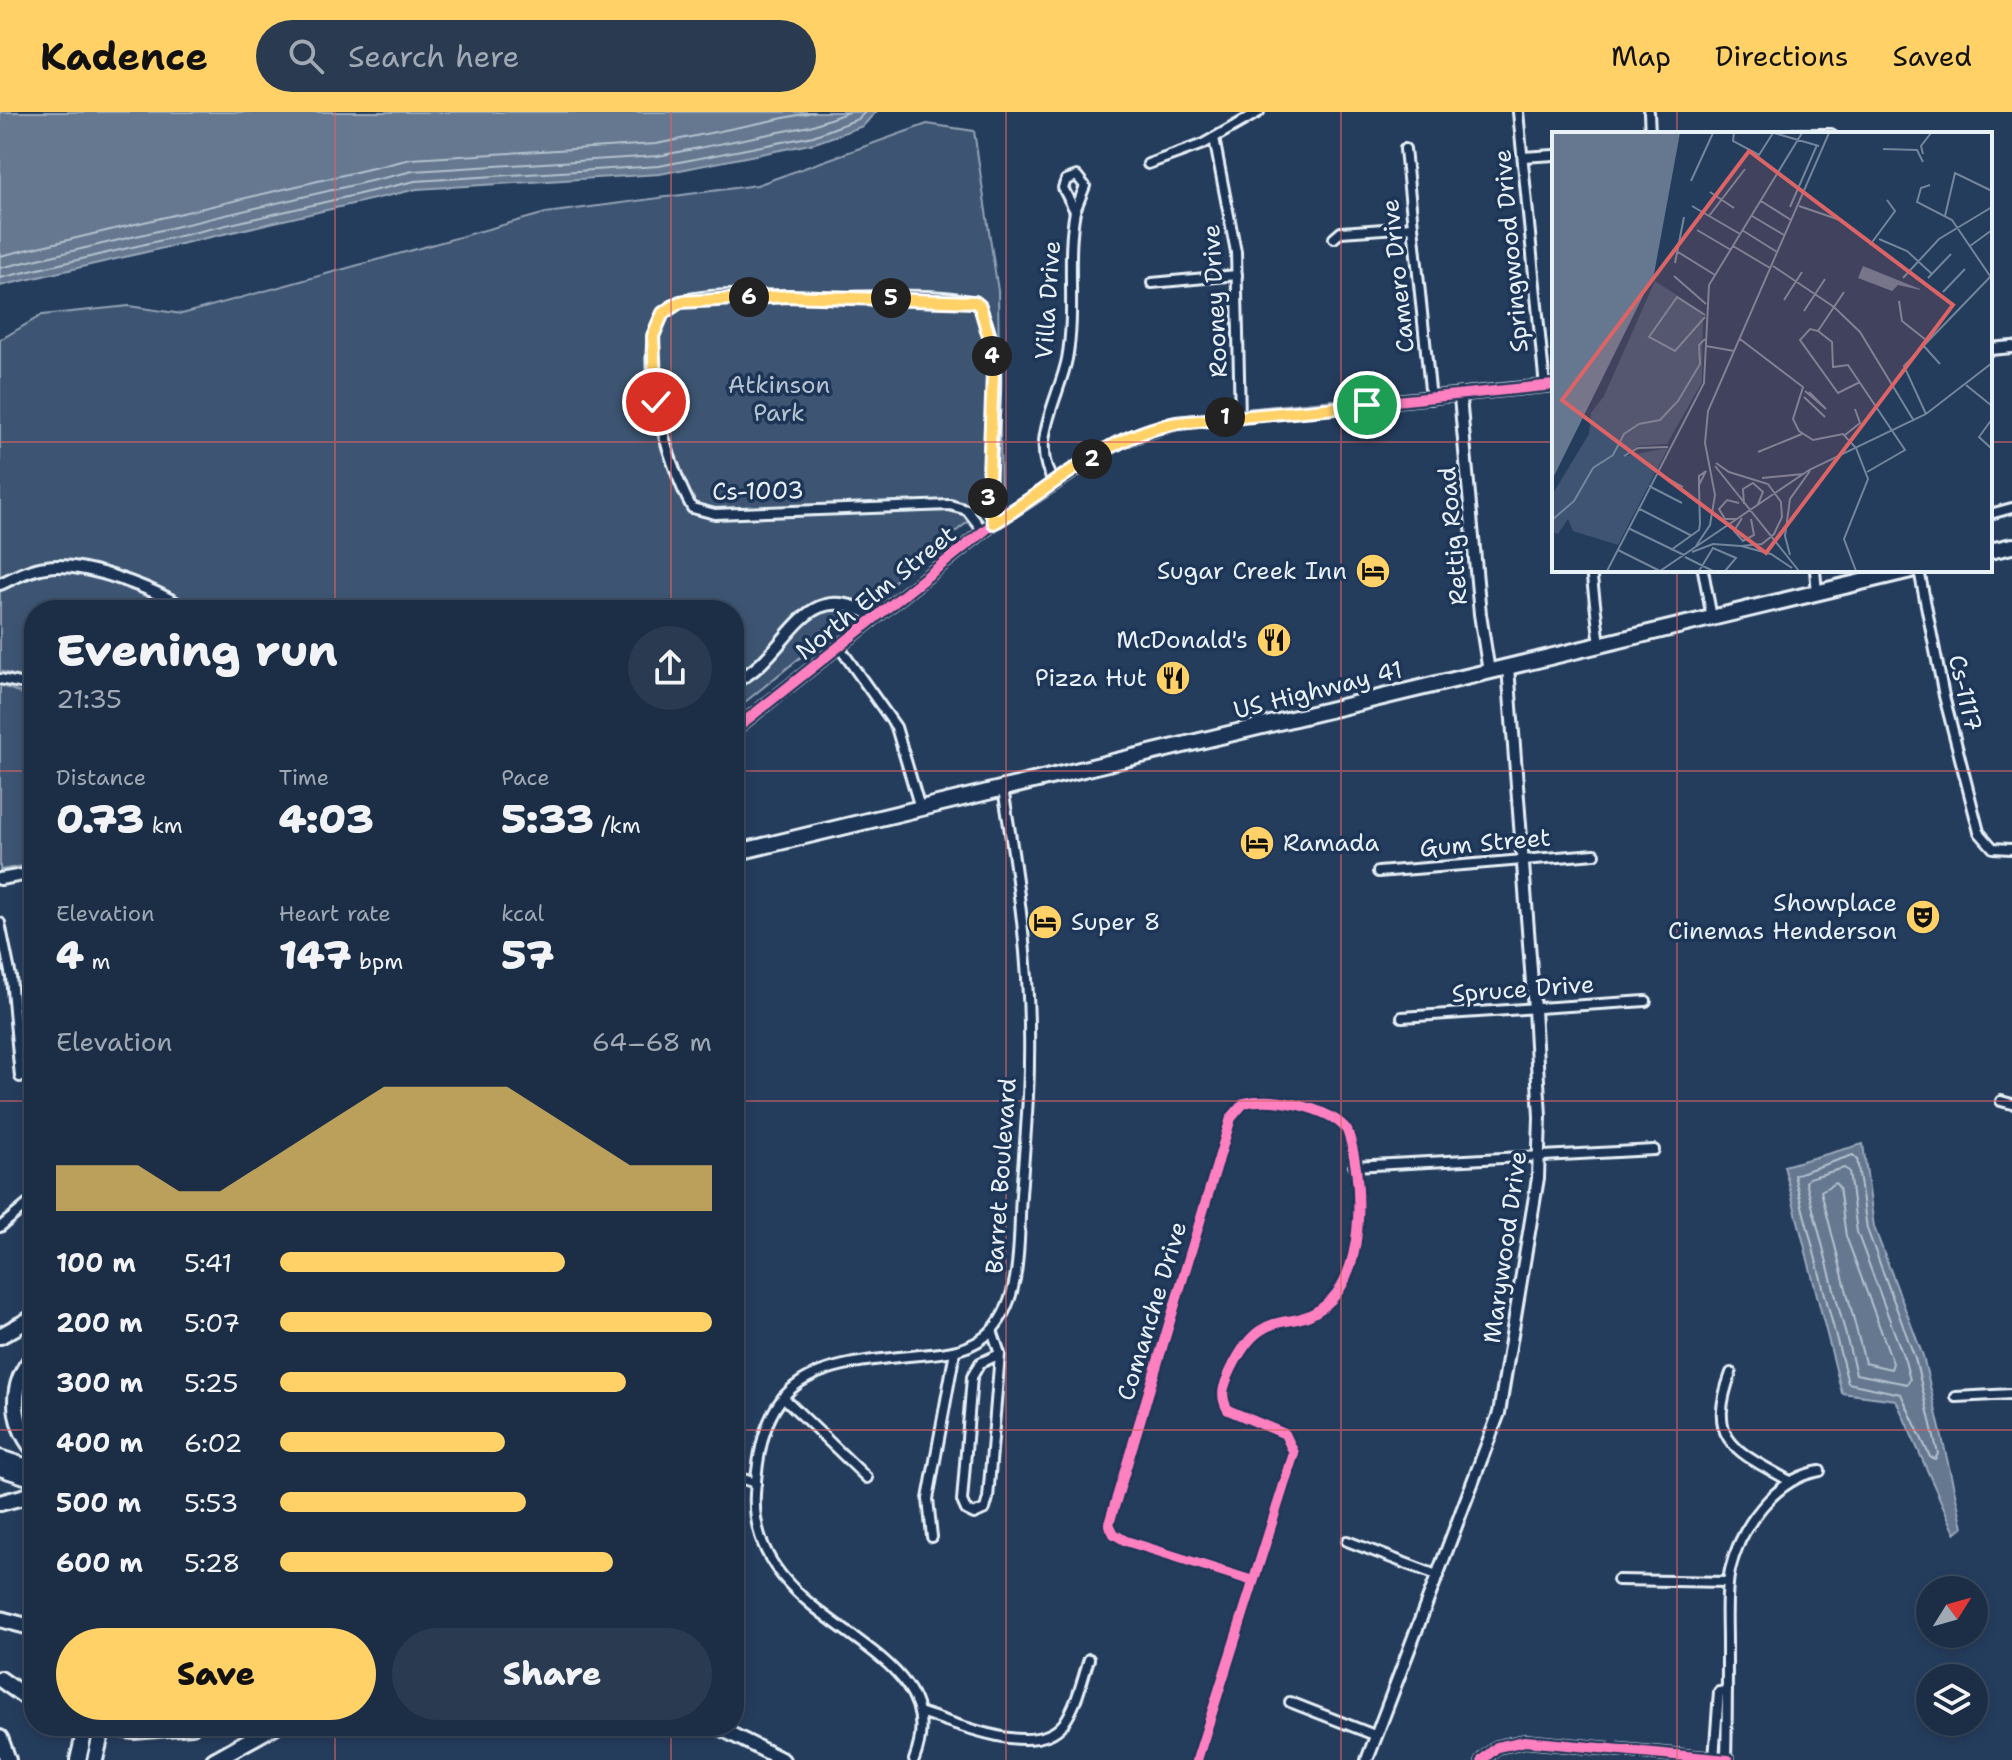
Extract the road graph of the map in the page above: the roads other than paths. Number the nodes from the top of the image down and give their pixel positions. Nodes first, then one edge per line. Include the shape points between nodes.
1 (1259, 112) edge
2 (1518, 112) edge
3 (1649, 112) edge
4 (1650, 132) edge
5 (1214, 138) junction
6 (1405, 149) dead end
7 (1552, 155) edge
8 (1523, 157) junction
9 (1148, 164) dead end
10 (1075, 211) dead end
11 (1412, 227) junction
12 (1334, 238) dead end
13 (1237, 275) junction
14 (1152, 283) dead end
15 (2012, 347) edge
16 (1992, 349) edge
17 (1550, 386) edge
18 (1460, 397) junction
19 (1431, 399) junction
20 (1240, 416) junction
21 (1055, 483) junction
22 (2012, 508) edge
23 (1992, 513) edge
24 (994, 523) junction
25 (984, 532) junction
26 (2012, 546) edge
27 (1992, 551) edge
28 (1591, 572) edge
29 (1703, 572) edge
30 (1815, 572) edge
31 (1903, 572) edge
32 (1919, 572) edge
33 (0, 584) edge
34 (1817, 593) junction
35 (168, 600) edge
36 (875, 617) junction
37 (1712, 618) junction
38 (1600, 645) junction
39 (840, 648) junction
40 (1508, 667) junction
41 (1489, 672) junction
42 (744, 676) edge
43 (0, 679) edge
44 (24, 684) edge
45 (744, 722) edge
46 (1003, 789) junction
47 (920, 808) junction
48 (2011, 849) edge
49 (744, 851) edge
50 (1595, 854) dead end
51 (1522, 861) junction
52 (1378, 872) dead end
53 (24, 875) edge
54 (0, 879) edge
55 (0, 923) edge
56 (1646, 1001) dead end
57 (1534, 1009) junction
58 (1402, 1017) dead end
59 (20, 1077) dead end
60 (2001, 1101) dead end
61 (2012, 1104) edge
62 (1654, 1150) dead end
63 (1540, 1156) junction
64 (1354, 1166) junction
65 (24, 1207) edge
66 (0, 1227) edge
67 (24, 1323) edge
68 (992, 1330) junction
69 (0, 1336) edge
70 (955, 1351) junction
71 (1000, 1354) junction
72 (24, 1371) edge
73 (1731, 1373) dead end
74 (2012, 1394) edge
75 (783, 1397) junction
76 (1956, 1397) dead end
77 (24, 1434) edge
78 (0, 1457) edge
79 (24, 1465) edge
80 (0, 1469) edge
81 (1820, 1471) dead end
82 (24, 1477) edge
83 (867, 1478) dead end
84 (744, 1479) edge
85 (1790, 1481) junction
86 (756, 1483) junction
87 (24, 1497) edge
88 (0, 1503) edge
89 (932, 1537) dead end
90 (1347, 1541) dead end
91 (1439, 1576) junction
92 (1618, 1580) dead end
93 (1253, 1581) junction
94 (1728, 1582) junction
95 (0, 1619) edge
96 (24, 1625) edge
97 (1089, 1659) dead end
98 (0, 1679) edge
99 (1727, 1691) junction
100 (24, 1696) edge
101 (1290, 1702) dead end
102 (919, 1712) junction
103 (84, 1736) edge
104 (100, 1736) edge
105 (257, 1736) edge
106 (735, 1736) edge
107 (1377, 1736) junction
108 (0, 1738) edge
109 (1687, 1758) edge
110 (1714, 1759) edge
111 (8, 1760) edge
112 (78, 1760) edge
113 (95, 1760) edge
114 (214, 1760) edge
115 (783, 1760) edge
116 (914, 1760) edge
117 (1197, 1760) edge
118 (1367, 1760) edge
119 (1482, 1760) edge
120 (1727, 1760) edge

1 - 5 street
2 - 8 street, Springwood Drive
3 - 4 street
5 - 9 street
5 - 13 street, Rooney Drive via 1233,227
6 - 11 street, Camero Drive
7 - 8 street
8 - 17 street, Springwood Drive
10 - 21 street, Villa Drive via 1067,358 1047,426 1045,467
11 - 12 street via 1341,232
11 - 19 street, Camero Drive
13 - 14 street
13 - 20 street, Rooney Drive
15 - 16 street
17 - 18 street, North Elm Street
18 - 19 street, North Elm Street
18 - 41 street, Rettig Road
19 - 20 street, North Elm Street
20 - 21 street, North Elm Street via 1146,430
21 - 24 street, North Elm Street
22 - 23 street
24 - 25 street, North Elm Street
24 - 25 street, Cs-1003 via 988,499 992,347 977,304 884,297 710,298 680,302 663,313 652,344 656,402 672,462 692,508 715,514 950,505 972,514
25 - 36 street, North Elm Street
26 - 27 highway
28 - 38 street
29 - 37 street
30 - 34 street
31 - 34 highway, US Highway 41
32 - 48 street, Cs-1117 via 1979,832 1993,848
33 - 35 street via 40,568 67,566
34 - 37 highway, US Highway 41
36 - 39 street, North Elm Street
36 - 42 street via 846,603 817,607
37 - 38 highway, US Highway 41
38 - 40 highway, US Highway 41
39 - 45 street, North Elm Street
39 - 47 street via 896,727
40 - 41 highway, US Highway 41
40 - 51 street, Marywood Drive
41 - 46 highway, US Highway 41
43 - 44 street
46 - 47 highway, US Highway 41
46 - 68 street, Barret Boulevard via 1015,860 1029,1063 1016,1267 1006,1308
47 - 49 highway, US Highway 41
50 - 51 street, Gum Street
51 - 52 street, Gum Street
51 - 57 street, Marywood Drive
53 - 54 street
55 - 59 street
56 - 57 street, Spruce Drive
57 - 58 street, Spruce Drive
57 - 63 street, Marywood Drive
60 - 61 street
62 - 63 street
63 - 64 street
63 - 91 street, Marywood Drive via 1506,1385 1490,1443
64 - 93 street via 1358,1237 1347,1279 1320,1309 1273,1323 1250,1337 1224,1386 1228,1410 1278,1430 1293,1445
64 - 93 street, Comanche Drive via 1347,1130 1329,1115 1259,1101 1244,1103 1234,1112 1111,1510 1109,1524 1116,1536
65 - 66 street
67 - 69 highway
68 - 70 street
68 - 71 street
70 - 75 street via 822,1370
70 - 89 street via 928,1499
71 - 71 street via 980,1363 972,1377 962,1501 974,1514 985,1509 988,1498
72 - 77 highway via 15,1403
73 - 85 street via 1720,1407 1724,1430 1745,1454
74 - 76 street
75 - 83 street
75 - 86 street via 763,1436
78 - 79 main road
80 - 82 main road
81 - 85 street
84 - 86 street
85 - 94 street via 1750,1526
86 - 102 street via 758,1534 777,1574 895,1670 910,1687
87 - 88 highway
90 - 91 street
91 - 107 street, Marywood Drive
92 - 94 street
93 - 117 street
94 - 99 street
95 - 96 highway
97 - 102 street via 1068,1717 1038,1741 1015,1740
98 - 100 highway
99 - 110 street via 1719,1692
99 - 120 street
101 - 107 street
102 - 116 street
103 - 112 highway
104 - 113 highway
105 - 114 highway
106 - 115 main road
107 - 118 street, Marywood Drive
108 - 111 highway
109 - 110 street
109 - 119 street via 1525,1741 1505,1743
110 - 120 street

